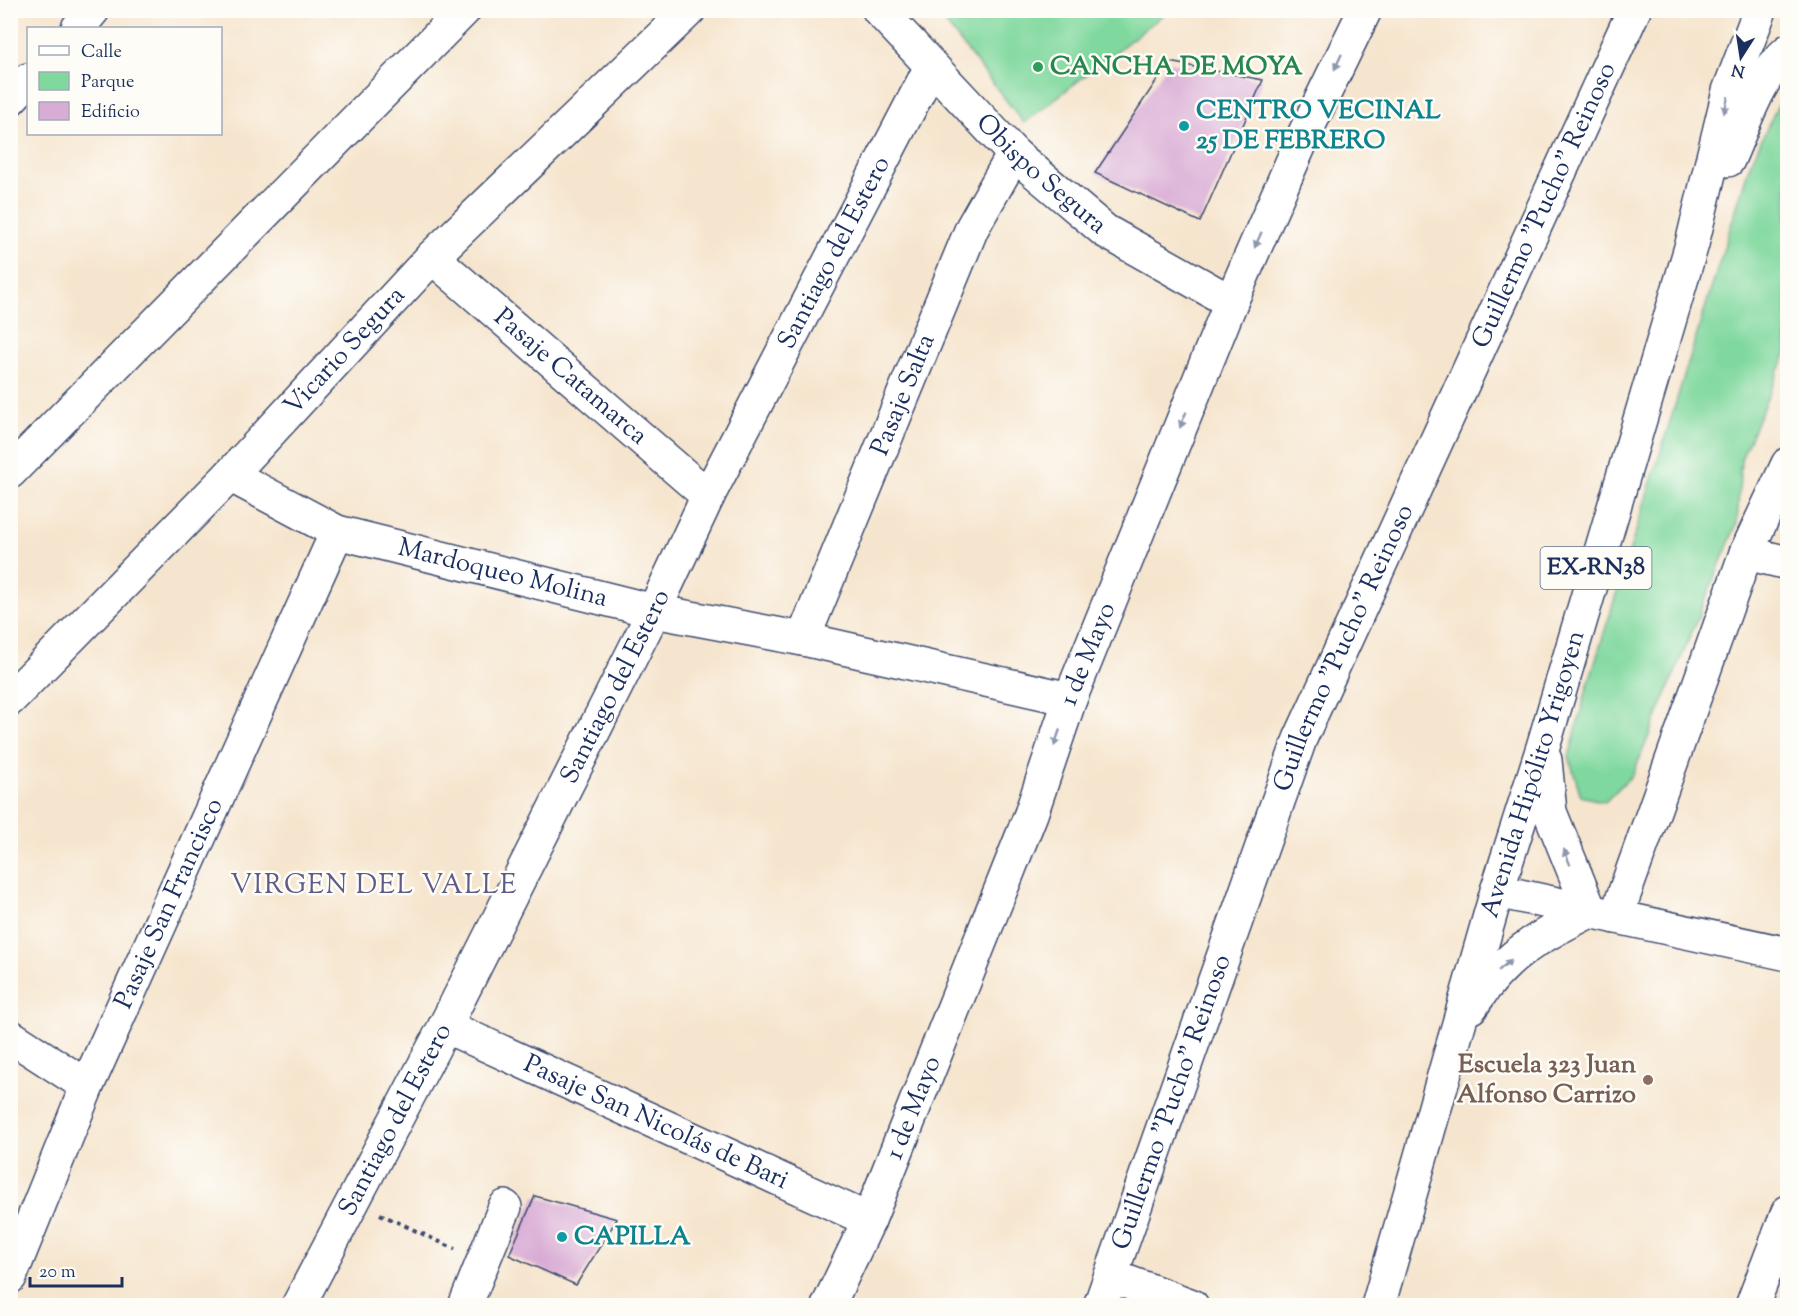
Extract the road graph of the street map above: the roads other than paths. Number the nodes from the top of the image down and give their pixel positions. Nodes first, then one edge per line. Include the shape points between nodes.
1 (93, 10) edge
2 (464, 10) edge
3 (688, 10) edge
4 (879, 10) edge
5 (1365, 10) edge
6 (1634, 10) edge
7 (1760, 10) edge
8 (79, 27) edge
9 (1788, 51) edge
10 (931, 67) junction
11 (27, 81) edge
12 (10, 99) edge
13 (1014, 154) junction
14 (1692, 244) junction
15 (432, 257) junction
16 (1231, 302) junction
17 (1788, 464) edge
18 (10, 472) edge
19 (230, 475) junction
20 (708, 496) junction
21 (337, 532) junction
22 (1746, 553) junction
23 (1788, 563) edge
24 (654, 611) junction
25 (803, 639) junction
26 (10, 699) edge
27 (1070, 699) junction
28 (1543, 747) junction
29 (1497, 891) junction
30 (1603, 914) junction
31 (1788, 954) edge
32 (445, 1026) junction
33 (1458, 1028) junction
34 (10, 1036) edge
35 (87, 1086) junction
36 (505, 1207) dead end
37 (1788, 1212) edge
38 (869, 1220) junction
39 (10, 1277) edge
40 (1105, 1291) edge
41 (298, 1305) edge
42 (465, 1305) edge
43 (828, 1305) edge
44 (1192, 1305) edge
45 (1378, 1305) edge
46 (1752, 1305) edge

1 - 8 street
2 - 18 street
3 - 15 street, Vicario Segura
4 - 10 street, Obispo Segura
5 -> 16 street, 1 de Mayo
6 - 40 street, Guillermo "Pucho" Reinoso via 1300,739
7 -> 14 street, Avenida Hipólito Yrigoyen / EX-RN38 via 1729,91
9 - 14 street, Avenida Hipólito Yrigoyen / EX-RN38 via 1779,58 1755,100
10 - 13 street, Obispo Segura
10 - 20 street, Santiago del Estero
11 - 12 street
13 - 16 street, Obispo Segura via 1105,231
13 - 25 street, Pasaje Salta via 972,228
14 - 28 street, Avenida Hipólito Yrigoyen / EX-RN38
15 - 19 street, Vicario Segura
15 - 20 street, Pasaje Catamarca
16 -> 27 street, 1 de Mayo
17 - 22 street
19 - 21 street, Mardoqueo Molina
19 - 26 street, Vicario Segura
20 - 24 street, Santiago del Estero
21 - 24 street, Mardoqueo Molina
21 - 35 street, Pasaje San Francisco
22 - 23 street
22 - 30 street
24 - 25 street, Mardoqueo Molina
24 - 32 street, Santiago del Estero
25 - 27 street, Mardoqueo Molina
27 -> 38 street, 1 de Mayo via 1030,814
28 - 29 street, Avenida Hipólito Yrigoyen / EX-RN38
30 -> 28 street via 1550,812
29 - 30 street
29 - 33 street, Avenida Hipólito Yrigoyen / EX-RN38
30 - 31 street
33 -> 30 street via 1489,979 1535,939
32 - 38 street, Pasaje San Nicolás de Bari
32 - 41 street, Santiago del Estero
33 - 45 street, Avenida Hipólito Yrigoyen / EX-RN38
34 - 35 street
35 - 39 street, Pasaje San Francisco
36 - 42 street
37 - 46 street
38 - 43 street, 1 de Mayo
40 - 44 street

